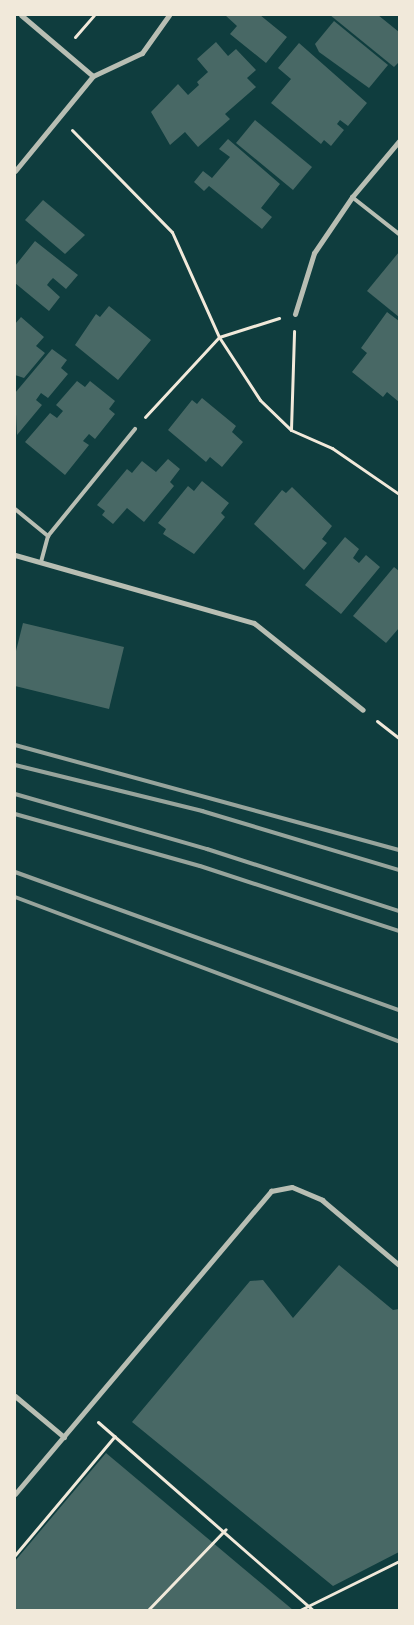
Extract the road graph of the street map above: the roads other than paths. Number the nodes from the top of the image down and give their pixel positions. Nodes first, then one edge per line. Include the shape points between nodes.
1 (22, 15) edge
2 (169, 15) edge
3 (93, 76) junction
4 (399, 141) edge
5 (15, 171) edge
6 (352, 197) junction
7 (399, 234) edge
8 (295, 314) road end
9 (135, 428) road end
10 (15, 509) edge
11 (48, 536) junction
12 (15, 555) edge
13 (41, 562) junction
14 (363, 710) road end
15 (399, 1265) edge
16 (15, 1396) edge
17 (64, 1437) junction
18 (15, 1494) edge

1 - 3 street
2 - 3 street via 142,53
3 - 5 street
4 - 6 street
6 - 7 lane
6 - 8 street via 314,253
9 - 11 lane
10 - 11 lane
11 - 13 lane
12 - 13 street
13 - 14 street via 254,623
15 - 17 street via 322,1200 292,1187 271,1191
16 - 17 street
17 - 18 street

